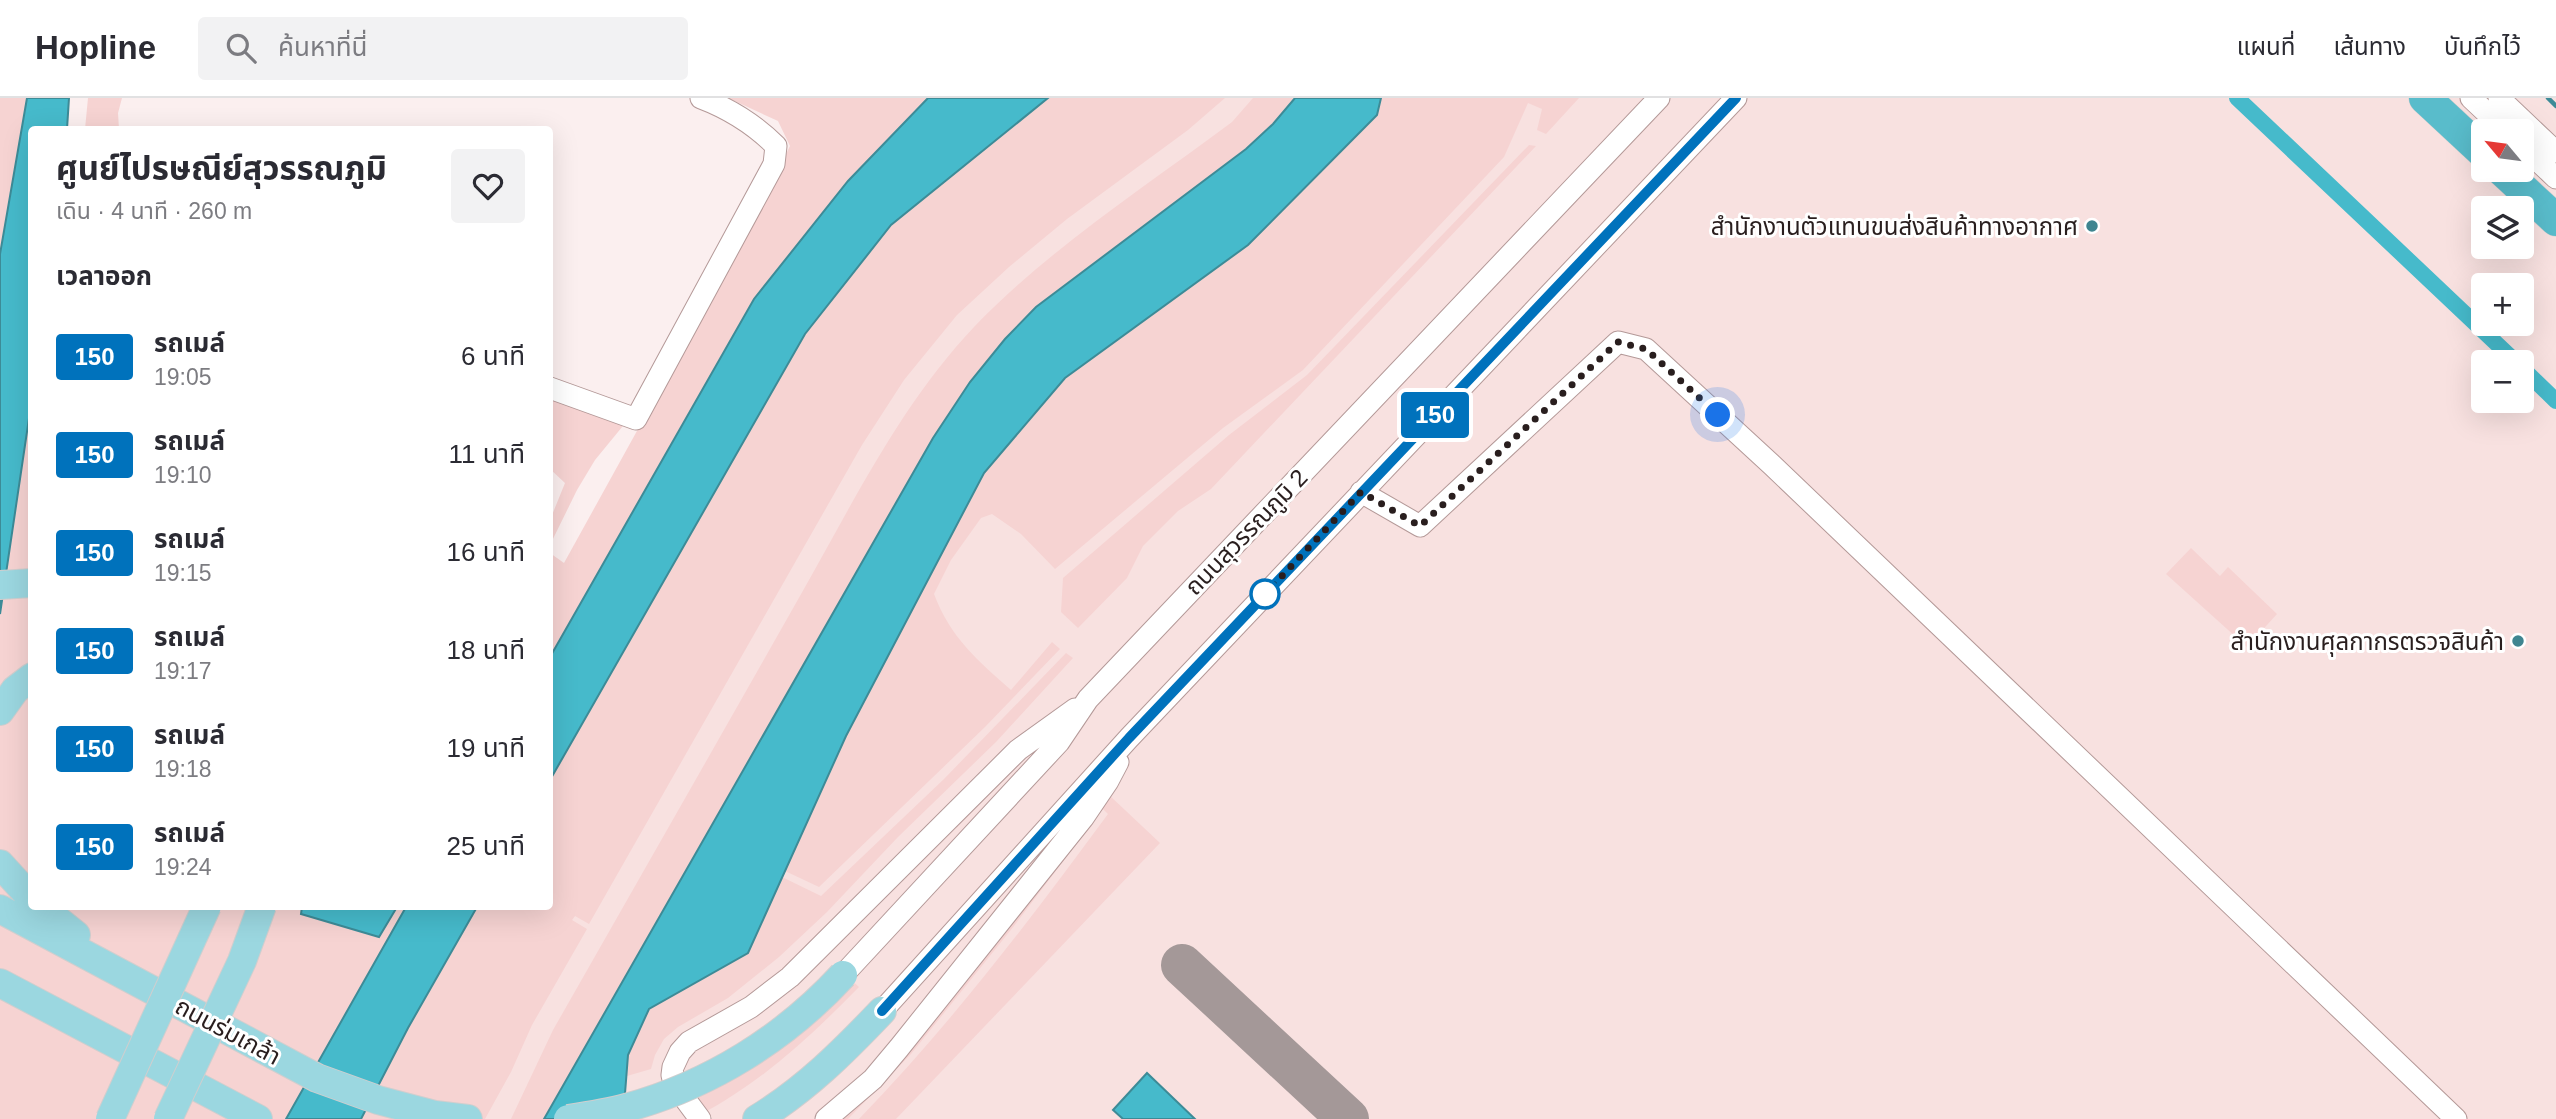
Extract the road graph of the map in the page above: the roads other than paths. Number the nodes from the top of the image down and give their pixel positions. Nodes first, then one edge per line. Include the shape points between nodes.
1 (701, 98) edge
2 (1659, 98) edge
3 (1736, 98) edge
4 (2425, 98) edge
5 (2471, 98) edge
6 (2499, 98) edge
7 (2493, 119) edge
8 (2471, 141) edge
9 (2556, 152) edge
10 (2534, 157) edge
11 (2556, 178) edge
12 (2515, 182) edge
13 (2556, 220) edge
14 (553, 389) edge
15 (1361, 492) junction
16 (28, 583) edge
17 (0, 585) edge
18 (28, 680) edge
19 (1088, 699) junction
20 (0, 711) edge
21 (1129, 738) junction
22 (0, 864) edge
23 (28, 895) edge
24 (0, 909) edge
25 (45, 910) edge
26 (205, 910) edge
27 (261, 910) edge
28 (843, 975) joint
29 (0, 983) edge
30 (143, 986) junction
31 (882, 1011) joint
32 (110, 1119) edge
33 (168, 1119) edge
34 (258, 1119) edge
35 (468, 1119) edge
36 (568, 1119) edge
37 (700, 1119) edge
38 (757, 1119) edge
39 (826, 1119) edge
40 (2456, 1119) edge

1 - 14 street via 760,129 776,146 774,164 636,419
2 - 19 street, ถนนสุวรรณภูมิ 2
3 - 15 street
4 - 8 highway
5 - 7 street
6 - 9 street
10 - 11 street
12 - 13 highway
15 - 21 street
15 - 40 street via 1420,526 1618,342 1646,349
16 - 17 main road
18 - 20 main road
19 - 28 street, ถนนสุวรรณภูมิ 2 via 1059,742
19 - 37 street via 1017,750 790,977 751,1007 684,1047 676,1059 674,1084
21 - 31 street
21 - 39 street via 1097,799 908,1038 873,1079
22 - 23 main road
24 - 30 main road, ถนนร่มเกล้า
25 - 30 main road
26 - 32 main road, bridge
27 - 33 main road, bridge via 242,961
28 - 36 main road, bridge via 780,1034 716,1072 625,1109
29 - 34 main road, bridge
30 - 35 main road, ถนนร่มเกล้า, bridge via 317,1078 378,1100
31 - 38 main road via 832,1064

